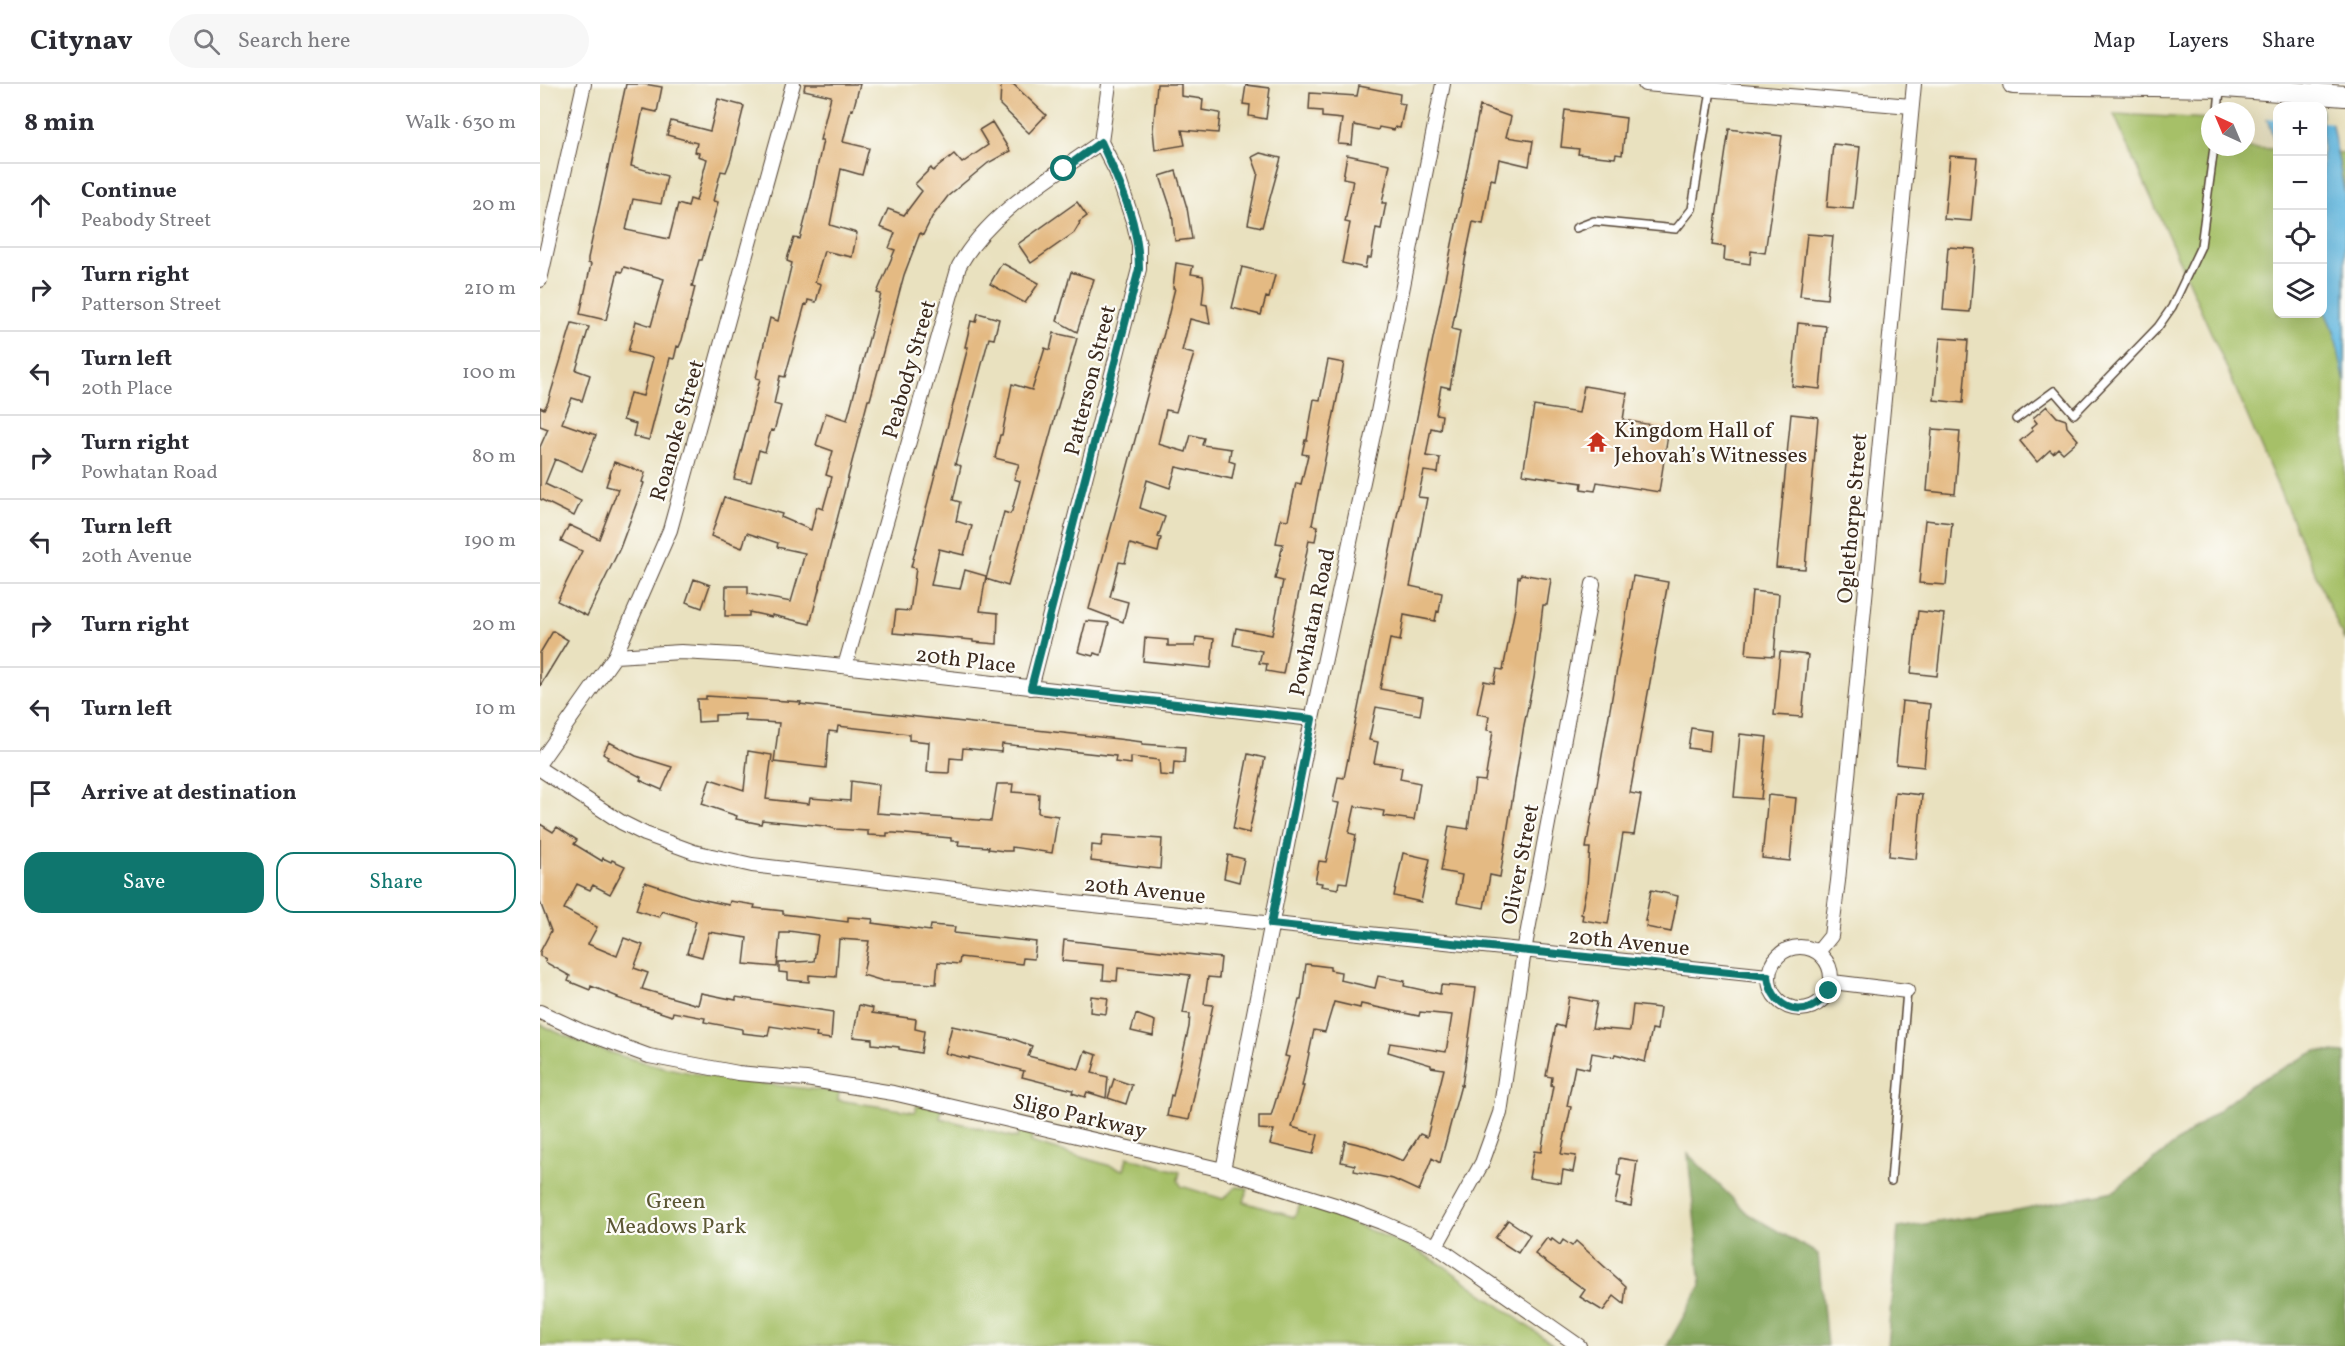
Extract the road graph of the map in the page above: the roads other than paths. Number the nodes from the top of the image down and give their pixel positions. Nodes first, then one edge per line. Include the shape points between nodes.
1 (584, 84) edge
2 (793, 84) edge
3 (1109, 84) edge
4 (1443, 84) edge
5 (1645, 84) edge
6 (1914, 84) edge
7 (2013, 84) edge
8 (2223, 87) junction
9 (1711, 90) junction
10 (2345, 96) edge
11 (2220, 102) edge
12 (1911, 106) junction
13 (1101, 142) junction
14 (2213, 156) edge
15 (1576, 228) dead end
16 (540, 280) edge
17 (2016, 419) dead end
18 (1593, 584) dead end
19 (615, 656) junction
20 (845, 666) junction
21 (1031, 688) junction
22 (1312, 719) junction
23 (540, 762) edge
24 (540, 769) edge
25 (1271, 924) junction
26 (1524, 951) junction
27 (1818, 952) junction
28 (1768, 976) junction
29 (1832, 982) junction
30 (1907, 991) joint
31 (540, 1012) edge
32 (1223, 1170) junction
33 (1891, 1181) dead end
34 (1436, 1246) junction
35 (1579, 1346) edge

1 - 16 street
2 - 19 street, Roanoke Street via 670,530
3 - 13 street
4 - 22 street, Powhatan Road
5 - 9 street
6 - 12 street, Oglethorpe Street
7 - 8 main road
8 - 10 main road
8 - 11 lane
9 - 12 street
9 - 15 lane via 1692,209 1676,229 1594,221
12 - 27 street, Oglethorpe Street via 1838,881 1831,936
13 - 20 street, Peabody Street via 994,221 959,266
13 - 21 street, Patterson Street via 1116,171 1134,224 1139,269
14 - 17 lane via 2201,246 2158,327 2074,414 2054,391
18 - 26 street, Oliver Street
19 - 20 street, 20th Place via 712,653
19 - 23 street, Roanoke Street
20 - 21 street, 20th Place
21 - 22 street, 20th Place
22 - 25 street, Powhatan Road
24 - 25 street, 20th Avenue via 645,834 694,852 752,866
25 - 26 street, 20th Avenue
25 - 32 street, Powhatan Road
26 - 28 street, 20th Avenue
26 - 34 street, Oliver Street via 1500,1113 1482,1164
27 - 28 street via 1800,947 1782,952
27 - 29 street via 1829,965
28 - 29 street via 1773,995 1797,1010 1823,999
29 - 30 street
30 - 33 lane
31 - 32 street, Sligo Parkway via 649,1056 738,1073 893,1093
32 - 34 street, Sligo Parkway via 1348,1210
34 - 35 street, Sligo Parkway

